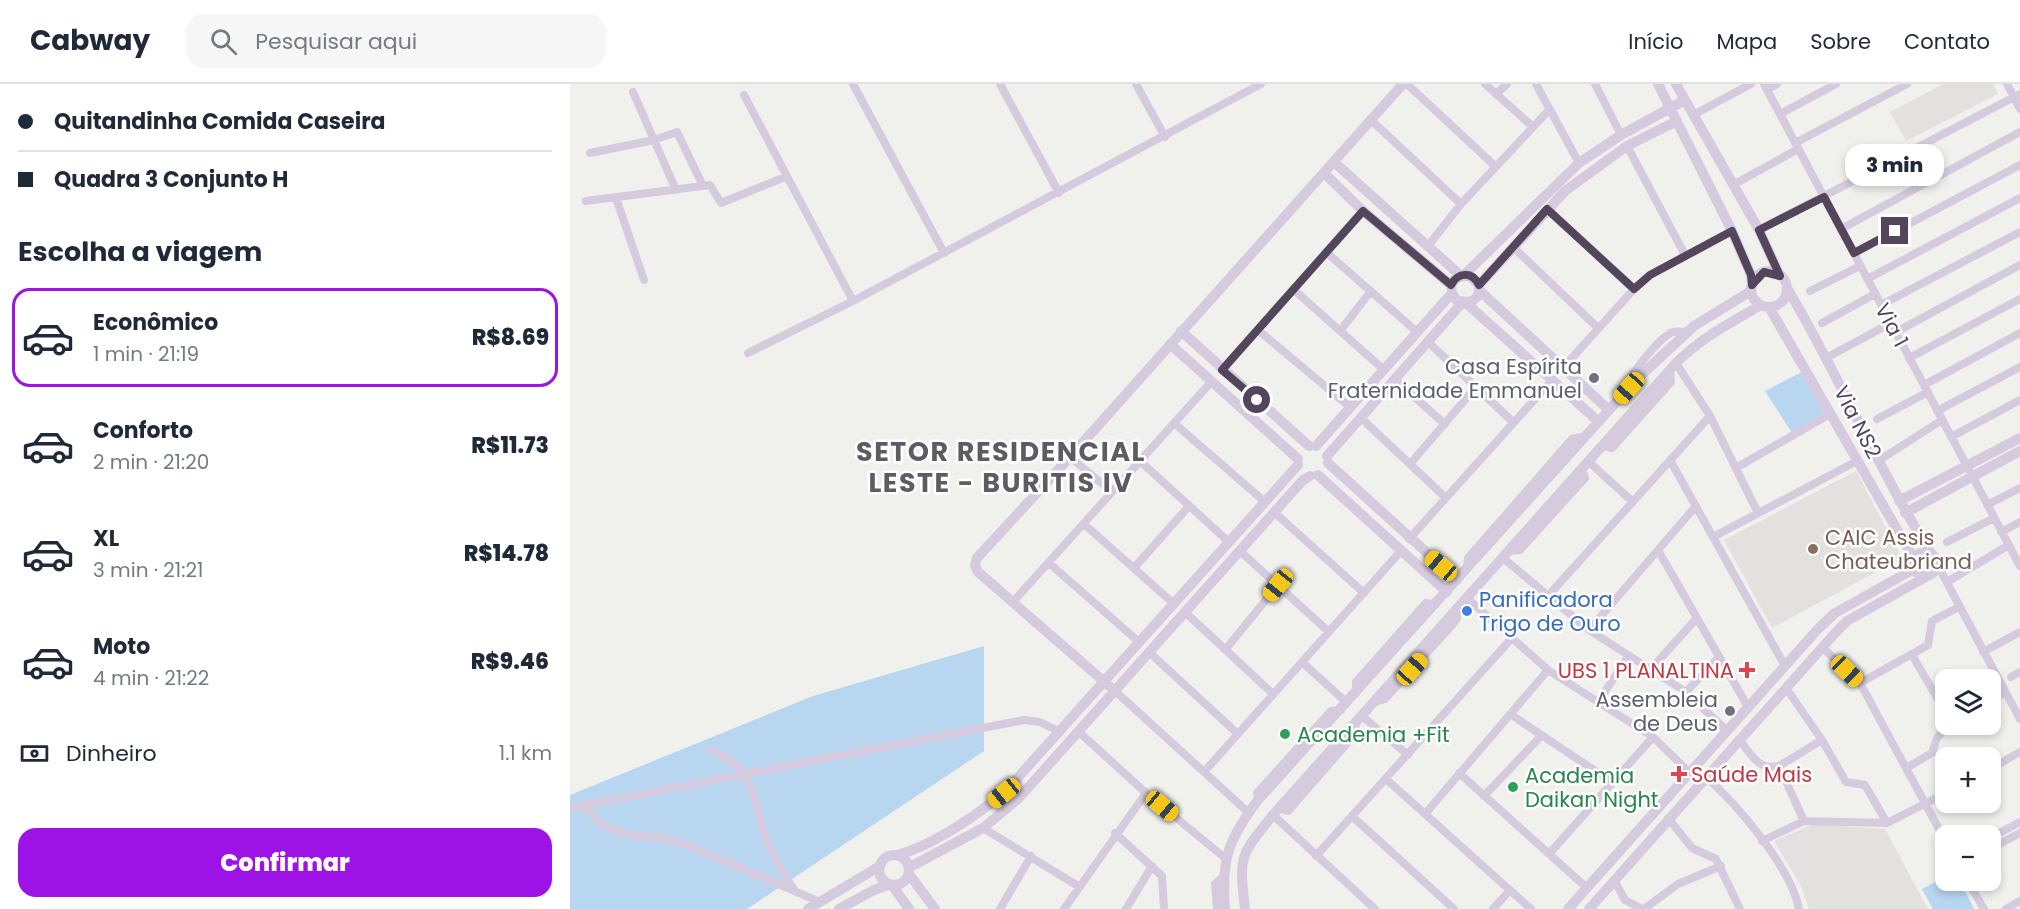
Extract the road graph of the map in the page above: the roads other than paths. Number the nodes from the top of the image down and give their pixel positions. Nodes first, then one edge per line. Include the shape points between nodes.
1 (853, 84) edge
2 (1000, 84) edge
3 (1136, 84) edge
4 (1261, 84) edge
5 (1405, 84) edge
6 (1485, 84) edge
7 (1507, 84) edge
8 (1536, 84) edge
9 (1595, 84) edge
10 (1658, 84) edge
11 (1677, 84) edge
12 (1751, 84) edge
13 (1777, 84) edge
14 (1836, 84) edge
15 (1907, 84) edge
16 (2007, 84) edge
17 (1765, 87) edge
18 (633, 92) dead end
19 (1496, 94) junction
20 (744, 95) dead end
21 (2017, 96) edge
22 (1685, 100) junction
23 (1671, 109) junction
24 (2020, 109) edge
25 (1549, 110) junction
26 (1780, 114) junction
27 (1693, 115) junction
28 (1371, 120) junction
29 (1677, 121) junction
30 (1532, 126) junction
31 (2020, 132) edge
32 (1621, 135) junction
33 (1165, 137) junction
34 (654, 140) junction
35 (1628, 146) junction
36 (1797, 146) junction
37 (590, 153) dead end
38 (1334, 162) junction
39 (1579, 163) junction
40 (2020, 165) edge
41 (1495, 166) junction
42 (1324, 173) junction
43 (785, 177) junction
44 (1733, 185) junction
45 (703, 186) junction
46 (676, 190) junction
47 (1059, 193) junction
48 (1824, 197) junction
49 (616, 198) junction
50 (2020, 198) edge
51 (586, 201) dead end
52 (1461, 204) junction
53 (1547, 209) junction
54 (1363, 211) junction
55 (1841, 229) junction
56 (1759, 230) junction
57 (1732, 231) junction
58 (2020, 232) edge
59 (1428, 246) junction
60 (1513, 247) junction
61 (945, 252) junction
62 (1326, 252) junction
63 (1854, 253) junction
64 (1685, 255) junction
65 (2020, 265) edge
66 (1860, 266) junction
67 (1462, 275) junction
68 (1780, 276) junction
69 (1867, 279) junction
70 (644, 280) dead end
71 (1480, 288) junction
72 (1751, 288) junction
73 (1787, 288) junction
74 (1293, 289) junction
75 (1451, 289) junction
76 (1634, 289) junction
77 (1371, 291) junction
78 (1810, 291) dead end
79 (1875, 294) junction
80 (2020, 299) edge
81 (854, 301) junction
82 (1464, 303) junction
83 (1765, 306) junction
84 (1881, 306) junction
85 (1822, 323) dead end
86 (1891, 323) junction
87 (1598, 328) junction
88 (1258, 330) junction
89 (1181, 331) junction
90 (1340, 331) junction
91 (1416, 331) junction
92 (1896, 332) junction
93 (2020, 333) edge
94 (1428, 342) junction
95 (1170, 344) junction
96 (748, 353) dead end
97 (1826, 358) junction
98 (1909, 358) junction
99 (1673, 367) junction
100 (2020, 367) edge
101 (1383, 369) junction
102 (1562, 369) junction
103 (1222, 370) junction
104 (1553, 379) junction
105 (1395, 380) junction
106 (1212, 381) junction
107 (1476, 387) junction
108 (1926, 389) junction
109 (2020, 400) edge
110 (1350, 407) junction
111 (1609, 411) junction
112 (1937, 411) junction
113 (1830, 414) junction
114 (1710, 416) junction
115 (1361, 418) junction
116 (1877, 419) dead end
117 (1942, 420) junction
118 (1514, 422) junction
119 (1599, 422) junction
120 (1174, 423) junction
121 (1444, 424) junction
122 (1586, 436) junction
123 (1865, 436) junction
124 (1951, 437) junction
125 (2020, 438) edge
126 (1845, 441) junction
127 (1312, 446) junction
128 (2020, 451) edge
129 (1854, 456) junction
130 (1070, 457) junction
131 (1327, 459) junction
132 (1670, 460) junction
133 (1140, 461) junction
134 (1878, 461) junction
135 (1298, 462) junction
136 (1410, 464) junction
137 (1586, 466) junction
138 (1966, 466) junction
139 (1736, 468) junction
140 (1314, 476) junction
141 (1972, 476) junction
142 (2020, 488) edge
143 (1112, 492) junction
144 (1914, 493) junction
145 (1532, 496) junction
146 (1446, 498) junction
147 (1265, 501) junction
148 (1899, 501) junction
149 (1633, 502) junction
150 (1921, 504) junction
151 (1987, 505) junction
152 (1190, 506) junction
153 (1696, 506) junction
154 (1547, 509) junction
155 (1274, 512) junction
156 (1758, 513) junction
157 (1905, 513) junction
158 (1994, 518) junction
159 (2020, 522) edge
160 (1084, 524) junction
161 (2001, 532) junction
162 (1713, 537) junction
163 (1409, 539) junction
164 (1229, 542) junction
165 (1947, 542) dead end
166 (2008, 545) junction
167 (1658, 550) junction
168 (1240, 551) junction
169 (1400, 552) junction
170 (1507, 555) junction
171 (2018, 556) edge
172 (1934, 559) junction
173 (1049, 563) junction
174 (1914, 564) junction
175 (2020, 566) edge
176 (1134, 568) junction
177 (1467, 568) junction
178 (1931, 574) junction
179 (1457, 580) junction
180 (1947, 582) junction
181 (1278, 585) junction
182 (1447, 592) junction
183 (1364, 593) junction
184 (1548, 596) junction
185 (1467, 598) junction
186 (1012, 603) junction
187 (1173, 603) junction
188 (1435, 605) junction
189 (1959, 607) junction
190 (1457, 610) junction
191 (1186, 614) junction
192 (1697, 618) junction
193 (1589, 630) junction
194 (1329, 632) junction
195 (2020, 632) edge
196 (1512, 638) junction
197 (1139, 642) junction
198 (1400, 645) junction
199 (1822, 647) junction
200 (1225, 650) junction
201 (1150, 652) junction
202 (1983, 652) junction
203 (1912, 655) junction
204 (1628, 657) junction
205 (1719, 657) junction
206 (1414, 658) junction
207 (1302, 662) junction
208 (1785, 666) junction
209 (1548, 670) junction
210 (1650, 670) junction
211 (2020, 672) edge
212 (2010, 677) dead end
213 (1104, 681) junction
214 (1860, 683) junction
215 (1786, 688) junction
216 (1115, 691) junction
217 (1686, 692) junction
218 (1356, 693) junction
219 (2005, 693) junction
220 (1273, 694) junction
221 (1935, 695) edge
222 (2001, 695) edge
223 (1374, 702) junction
224 (1598, 702) junction
225 (1344, 706) junction
226 (1746, 709) junction
227 (2019, 713) edge
228 (1510, 714) junction
229 (1358, 720) junction
230 (1735, 721) junction
231 (1058, 731) junction
232 (1727, 731) junction
233 (1747, 731) junction
234 (1079, 732) junction
235 (1238, 734) junction
236 (1318, 735) junction
237 (1542, 735) junction
238 (1940, 735) edge
239 (1653, 737) junction
240 (1822, 740) junction
241 (1334, 747) junction
242 (711, 750) dead end
243 (2020, 752) edge
244 (1408, 754) junction
245 (2001, 763) edge
246 (1779, 766) junction
247 (1906, 768) junction
248 (1204, 772) junction
249 (1459, 773) junction
250 (1690, 773) junction
251 (743, 774) junction
252 (1706, 777) junction
253 (1386, 779) junction
254 (1612, 782) junction
255 (1146, 793) junction
256 (1484, 796) junction
257 (1258, 800) junction
258 (1935, 800) edge
259 (1925, 805) junction
260 (582, 806) junction
261 (570, 808) edge
262 (1276, 812) junction
263 (1249, 813) junction
264 (1425, 814) junction
265 (1352, 816) junction
266 (1668, 818) junction
267 (1647, 820) junction
268 (1804, 821) junction
269 (2020, 822) edge
270 (1887, 823) junction
271 (1936, 825) edge
272 (983, 828) junction
273 (1637, 832) junction
274 (1656, 832) junction
275 (2001, 832) edge
276 (1116, 833) junction
277 (2020, 833) edge
278 (1648, 841) junction
279 (1762, 841) junction
280 (2001, 843) edge
281 (1549, 854) junction
282 (898, 855) junction
283 (1031, 856) junction
284 (1316, 856) junction
285 (1225, 858) junction
286 (880, 866) junction
287 (1152, 866) junction
288 (1721, 866) junction
289 (910, 870) junction
290 (1223, 877) junction
291 (1614, 880) junction
292 (890, 885) junction
293 (1078, 886) junction
294 (1587, 888) junction
295 (1510, 890) junction
296 (1973, 891) edge
297 (796, 892) junction
298 (820, 902) junction
299 (2020, 902) edge
300 (1647, 908) edge
301 (808, 909) edge
302 (839, 909) edge
303 (909, 909) edge
304 (935, 909) edge
305 (1000, 909) edge
306 (1064, 909) edge
307 (1126, 909) edge
308 (1164, 909) edge
309 (1217, 909) edge
310 (1225, 909) edge
311 (1245, 909) edge
312 (1375, 909) edge
313 (1454, 909) edge
314 (1493, 909) edge
315 (1531, 909) edge
316 (1568, 909) edge
317 (1589, 909) edge
318 (1740, 909) edge
319 (1799, 909) edge
320 (1984, 909) edge
321 (2006, 909) edge

1 - 61 street
2 - 47 street
3 - 33 street
4 - 33 street
5 - 28 street
5 - 41 street
6 - 19 street
7 - 19 street
8 - 25 street
9 - 32 street
10 - 23 street
11 - 22 street
12 - 27 street
13 - 17 street
14 - 26 street
15 - 36 street
16 - 21 street
17 - 26 street, Via 1
18 - 34 street
19 - 30 street
20 - 43 street
21 - 24 street
21 - 48 street
22 - 23 street
22 - 27 street
23 - 29 street
23 - 32 street
25 - 30 street
25 - 39 street
26 - 36 street, Via 1
27 - 44 street
28 - 38 street
28 - 52 street
29 - 35 street
29 - 57 street
30 - 41 street
31 - 55 street
32 - 39 street
33 - 47 street
34 - 37 street
34 - 45 street via 677,132
34 - 46 street
35 - 53 street via 1586,174
35 - 64 street
36 - 44 street
36 - 48 street, Via 1
38 - 42 street
38 - 59 street
39 - 67 street
40 - 63 street
41 - 52 street
42 - 54 street
42 - 89 street
43 - 45 street via 721,204 710,185
43 - 81 street
44 - 56 street
45 - 46 street
46 - 49 street
47 - 61 street
48 - 55 street, Via 1
48 - 56 street
49 - 51 street
49 - 70 street
50 - 69 street
52 - 59 street
53 - 60 street
53 - 76 street
54 - 62 street
54 - 75 street
55 - 63 street, Via 1
56 - 68 street
57 - 64 street
57 - 72 street via 1751,275
58 - 84 street
59 - 67 street
60 - 71 street
60 - 87 street
61 - 81 street
62 - 74 street
62 - 77 street
63 - 66 street, Via 1
64 - 76 street
65 - 92 street
66 - 69 street, Via 1
66 - 78 street
67 - 71 street via 1474,277
67 - 75 street
68 - 72 street via 1764,272
68 - 73 street
69 - 79 street, Via 1
71 - 82 street via 1475,300
71 - 102 street
72 - 83 street
72 - 111 street via 1687,332
73 - 83 street via 1782,301
73 - 97 street, Via NS2
74 - 88 street
74 - 90 street
75 - 82 street
75 - 91 street
76 - 87 street
77 - 90 street
77 - 91 street
79 - 84 street, Via 1
79 - 85 street
80 - 98 street
81 - 96 street
82 - 94 street
82 - 104 street
83 - 99 street via 1718,328
83 - 113 street, Via NS2
84 - 86 street, Via 1
86 - 92 street, Via 1
86 - 97 street
87 - 102 street
88 - 103 street
88 - 110 street
89 - 95 street
89 - 103 street
90 - 101 street
91 - 101 street
92 - 98 street, Via 1
93 - 108 street
94 - 105 street
94 - 107 street
95 - 106 street
95 - 130 street
97 - 123 street, Via NS2
98 - 108 street, Via 1
99 - 114 street
99 - 137 street
100 - 112 street
101 - 110 street
102 - 111 street
103 - 127 street
104 - 118 street
104 - 119 street
105 - 115 street
105 - 121 street
106 - 120 street
106 - 135 street
107 - 118 street
107 - 121 street
108 - 112 street, Via 1
108 - 116 street
109 - 124 street
110 - 127 street
111 - 119 street
112 - 117 street, Via 1
113 - 126 street, Via NS2
113 - 139 street
114 - 132 street
114 - 139 street
115 - 131 street
115 - 136 street
117 - 124 street, Via 1
117 - 134 street
118 - 146 street
119 - 122 street
120 - 133 street
120 - 147 street
121 - 136 street
122 - 145 street
122 - 177 street via 1572,439 1467,558
123 - 126 street
123 - 129 street
123 - 134 street, Via NS2
124 - 138 street, Via 1
125 - 138 street
126 - 129 street, Via NS2
127 - 131 street
127 - 135 street via 1301,451
128 - 141 street
129 - 156 street
129 - 174 street, Via NS2
130 - 143 street
130 - 186 street via 977,558 978,572
131 - 140 street
131 - 163 street
132 - 149 street
132 - 153 street
133 - 143 street
133 - 152 street
134 - 148 street, Via NS2
135 - 140 street via 1302,472
135 - 147 street
136 - 146 street
137 - 149 street
137 - 154 street
137 - 170 street via 1585,478 1578,486 1520,550
138 - 141 street, Via 1
138 - 144 street
139 - 156 street
140 - 155 street
140 - 169 street
141 - 150 street
141 - 151 street, Via 1
142 - 151 street
143 - 160 street
144 - 148 street
144 - 150 street
145 - 154 street
145 - 177 street
146 - 163 street
147 - 164 street
148 - 157 street, Via NS2
149 - 184 street
150 - 157 street
151 - 158 street, Via 1
152 - 164 street
152 - 176 street
153 - 162 street
153 - 167 street
154 - 170 street
155 - 168 street
155 - 183 street
156 - 162 street
157 - 172 street, Via NS2
158 - 161 street, Via 1
158 - 165 street
159 - 161 street
160 - 173 street
160 - 176 street
161 - 166 street, Via 1
162 - 208 street
163 - 179 street
164 - 187 street
166 - 171 street, Via 1
166 - 180 street
167 - 192 street
167 - 193 street
168 - 181 street
168 - 191 street
169 - 182 street
169 - 183 street
170 - 184 street
170 - 185 street
171 - 175 street, Via 1
172 - 174 street via 1920,553
172 - 178 street
172 - 180 street, Via NS2
173 - 186 street
173 - 197 street
174 - 178 street via 1921,576
174 - 208 street via 1835,614
176 - 187 street
177 - 179 street
178 - 199 street via 1847,621
179 - 182 street
180 - 189 street, Via NS2
181 - 194 street
181 - 200 street
182 - 188 street
183 - 194 street
184 - 193 street
185 - 190 street
185 - 196 street
186 - 213 street
187 - 197 street
188 - 198 street
188 - 218 street via 1426,603 1356,682
189 - 202 street, Via NS2
189 - 203 street via 1932,621 1928,645
190 - 206 street
190 - 223 street via 1457,619 1446,632 1385,699
191 - 200 street
191 - 201 street
192 - 205 street
192 - 210 street
193 - 204 street
194 - 207 street
195 - 202 street
196 - 209 street
196 - 244 street
197 - 213 street
198 - 206 street
198 - 218 street
199 - 214 street
199 - 215 street
200 - 220 street
201 - 216 street
201 - 235 street
202 - 219 street, Via NS2
203 - 214 street
203 - 221 street
204 - 210 street
204 - 224 street
205 - 217 street
205 - 226 street
206 - 223 street
207 - 220 street
207 - 225 street
208 - 226 street
209 - 224 street
209 - 228 street
210 - 217 street
211 - 212 street
213 - 216 street
213 - 231 street
214 - 247 street
215 - 233 street
215 - 240 street
216 - 234 street
216 - 248 street
217 - 232 street
218 - 225 street
219 - 222 street
219 - 227 street, Via NS2
220 - 235 street
223 - 229 street
224 - 239 street
225 - 236 street
225 - 257 street via 1331,711 1257,792
226 - 230 street
226 - 233 street
228 - 237 street
228 - 249 street
229 - 241 street
229 - 244 street
229 - 262 street via 1357,732 1288,811
230 - 232 street
230 - 233 street
231 - 251 street via 1040,722 1024,720
231 - 282 street via 989,806 914,850
232 - 250 street
233 - 246 street via 1759,765
233 - 252 street
234 - 255 street
234 - 272 street via 1018,799
235 - 248 street
236 - 241 street
236 - 257 street
237 - 254 street
237 - 256 street
238 - 247 street via 1932,753
239 - 250 street
239 - 254 street
240 - 246 street
240 - 270 street via 1846,782 1865,785
241 - 262 street
242 - 251 street
243 - 245 street
244 - 253 street
246 - 268 street
247 - 259 street
248 - 263 street
249 - 256 street
249 - 264 street
250 - 267 street
251 - 260 street
251 - 297 street via 755,796 780,871
252 - 266 street
252 - 279 street via 1730,798
253 - 264 street
253 - 265 street
254 - 281 street
255 - 276 street
255 - 285 street
256 - 281 street
257 - 263 street
258 - 259 street
259 - 270 street
259 - 271 street
260 - 261 street
260 - 297 street via 600,823 623,834 663,837 687,845
262 - 284 street
262 - 311 street via 1246,848 1241,862
263 - 285 street
264 - 295 street
265 - 284 street
265 - 313 street
266 - 274 street
266 - 288 street via 1692,848 1711,855
267 - 273 street
267 - 274 street
268 - 270 street
268 - 279 street
269 - 275 street
272 - 283 street
272 - 289 street
273 - 278 street
273 - 294 street
274 - 278 street
276 - 287 street
276 - 293 street
277 - 280 street
278 - 291 street
279 - 319 street via 1796,892
281 - 294 street
282 - 286 street
282 - 289 street via 906,860
283 - 293 street
283 - 305 street
284 - 312 street
285 - 290 street
286 - 292 street via 879,876
286 - 298 street
287 - 307 street
287 - 308 street via 1162,876
288 - 300 street via 1678,884
288 - 318 street
289 - 292 street via 898,884
289 - 304 street
290 - 309 street via 1215,884
290 - 310 street
291 - 300 street via 1625,900
291 - 317 street
292 - 302 street
292 - 303 street
293 - 306 street
294 - 316 street
295 - 314 street
295 - 315 street
296 - 320 street
297 - 298 street
298 - 301 street
299 - 321 street

